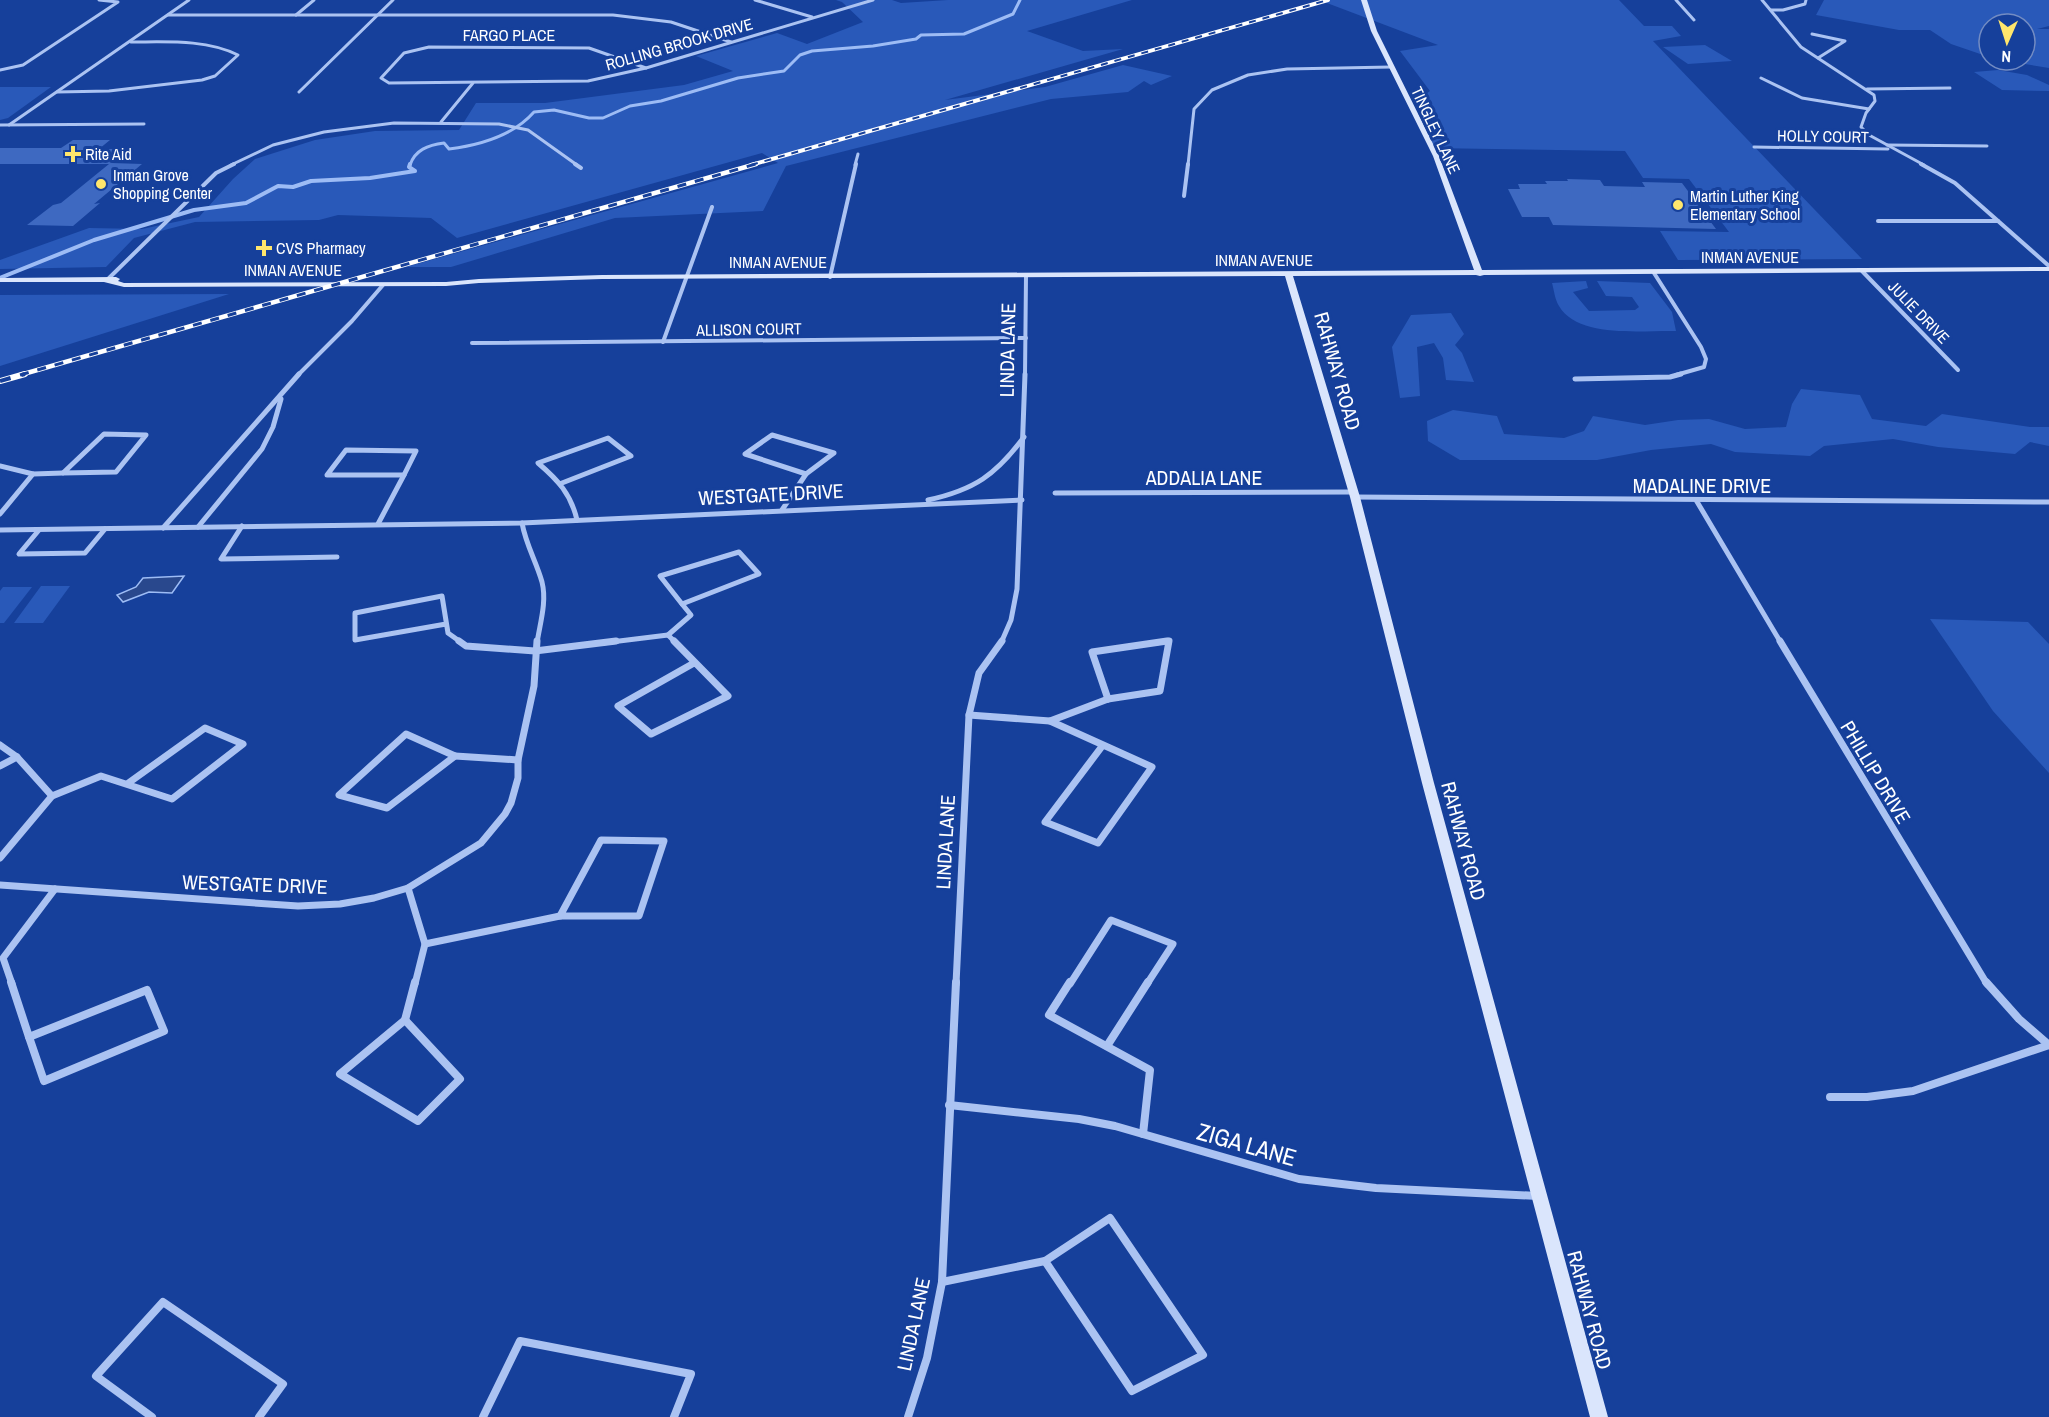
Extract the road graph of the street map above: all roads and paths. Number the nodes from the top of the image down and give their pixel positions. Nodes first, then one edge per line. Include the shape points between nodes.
1 (99, 0) edge
2 (189, 0) edge
3 (314, 0) edge
4 (393, 0) edge
5 (755, 0) edge
6 (873, 0) edge
7 (1364, 0) edge
8 (1676, 0) edge
9 (1762, 0) edge
10 (1806, 0) edge
11 (1771, 10) junction
12 (168, 15) junction
13 (295, 15) junction
14 (378, 15) junction
15 (812, 17) junction
16 (1694, 20) dead end
17 (1812, 34) dead end
18 (130, 42) junction
19 (732, 42) junction
20 (1818, 58) junction
21 (1391, 67) junction
22 (646, 68) junction
23 (0, 70) edge
24 (381, 78) joint
25 (1761, 78) dead end
26 (473, 83) junction
27 (1950, 87) dead end
28 (1866, 89) junction
29 (57, 92) junction
30 (299, 92) dead end
31 (1869, 109) junction
32 (441, 122) junction
33 (144, 124) dead end
34 (0, 125) edge
35 (9, 125) junction
36 (1883, 145) junction
37 (1987, 146) dead end
38 (1754, 147) dead end
39 (1892, 149) junction
40 (858, 154) dead end
41 (581, 168) dead end
42 (1184, 196) dead end
43 (712, 207) dead end
44 (1878, 221) dead end
45 (1999, 221) junction
46 (2049, 267) edge
47 (1862, 271) junction
48 (1654, 273) junction
49 (1480, 274) junction
50 (1289, 275) junction
51 (1026, 276) junction
52 (687, 277) junction
53 (830, 277) junction
54 (0, 280) edge
55 (107, 280) junction
56 (479, 280) junction
57 (383, 285) junction
58 (1026, 338) junction
59 (663, 342) junction
60 (472, 343) dead end
61 (1958, 370) dead end
62 (1575, 379) dead end
63 (282, 396) junction
64 (1024, 436) junction
65 (0, 466) edge
66 (33, 474) junction
67 (62, 474) junction
68 (806, 474) junction
69 (404, 475) junction
70 (562, 483) junction
71 (1055, 493) dead end
72 (1354, 494) junction
73 (1022, 500) junction
74 (1696, 500) junction
75 (2049, 502) edge
76 (868, 506) junction
77 (782, 510) junction
78 (0, 514) edge
79 (578, 520) junction
80 (522, 523) junction
81 (378, 524) junction
82 (242, 526) junction
83 (198, 527) junction
84 (163, 528) junction
85 (105, 529) junction
86 (0, 530) edge
87 (39, 530) junction
88 (337, 557) dead end
89 (682, 604) junction
90 (446, 624) junction
91 (668, 635) junction
92 (535, 651) junction
93 (694, 663) junction
94 (1108, 699) junction
95 (969, 715) junction
96 (1050, 722) junction
97 (0, 745) edge
98 (1103, 745) junction
99 (455, 756) junction
100 (17, 757) junction
101 (518, 760) junction
102 (0, 766) edge
103 (127, 784) junction
104 (52, 796) junction
105 (0, 858) edge
106 (0, 885) edge
107 (408, 888) junction
108 (55, 889) junction
109 (560, 916) junction
110 (425, 944) junction
111 (1, 959) edge
112 (405, 1020) junction
113 (29, 1037) junction
114 (2049, 1045) edge
115 (1107, 1046) junction
116 (1830, 1097) dead end
117 (949, 1106) junction
118 (1143, 1134) junction
119 (1538, 1196) junction
120 (1045, 1261) junction
121 (942, 1282) junction
122 (152, 1417) edge
123 (259, 1417) edge
124 (483, 1417) edge
125 (674, 1417) edge
126 (908, 1417) edge
127 (1599, 1417) edge

1 - 23 street via 118,2 23,65
2 - 12 street
3 - 13 street
4 - 14 street
5 - 15 street
6 - 15 street, ROLLING BROOK DRIVE
7 - 21 main road, TINGLEY LANE
8 - 16 street
9 - 11 street
10 - 11 street via 1783,10
11 - 20 street via 1801,47
12 - 13 street
12 - 18 street
13 - 14 street
14 - 19 street via 613,15 671,22
14 - 30 street
15 - 19 street, ROLLING BROOK DRIVE
17 - 20 street via 1845,41
18 - 29 street
18 - 29 street via 207,46 238,55 215,76 202,80
19 - 22 street, ROLLING BROOK DRIVE
20 - 28 street
21 - 42 street via 1287,69 1248,75 1212,90 1194,109
21 - 49 main road, TINGLEY LANE via 1436,156
22 - 24 street, FARGO PLACE via 589,48 429,47 404,53
22 - 26 street, ROLLING BROOK DRIVE via 588,81
24 - 26 street, ROLLING BROOK DRIVE via 389,83
25 - 31 street via 1802,98
26 - 32 street
27 - 28 street
28 - 31 street via 1875,101
29 - 35 street
31 - 36 street via 1862,127
32 - 41 street via 523,128
32 - 55 street via 361,126 273,145 216,173
33 - 35 street
34 - 35 street
36 - 37 street
36 - 39 street
38 - 39 street, HOLLY COURT
39 - 45 street via 1955,183
40 - 53 street
43 - 52 street
44 - 45 street
45 - 46 street
46 - 47 main road, INMAN AVENUE
47 - 48 main road, INMAN AVENUE
47 - 61 street, JULIE DRIVE
48 - 49 main road, INMAN AVENUE
48 - 62 street via 1701,347 1706,359 1704,367 1670,377
49 - 50 main road, INMAN AVENUE
50 - 51 main road, INMAN AVENUE
50 - 72 main road, RAHWAY ROAD
51 - 53 main road, INMAN AVENUE
51 - 58 street, LINDA LANE
52 - 53 main road, INMAN AVENUE
52 - 56 main road, INMAN AVENUE
52 - 59 street
54 - 55 main road, INMAN AVENUE
55 - 56 main road, INMAN AVENUE
55 - 57 main road, INMAN AVENUE via 124,285
56 - 57 main road, INMAN AVENUE
57 - 63 street via 338,339 317,354
58 - 59 street, ALLISON COURT
58 - 64 street, LINDA LANE
59 - 60 street, ALLISON COURT
63 - 83 street via 262,449
63 - 84 street
64 - 73 street, LINDA LANE
64 - 76 street via 1004,465 971,487 931,500
65 - 66 street
66 - 67 street
66 - 78 street
67 - 67 street via 116,472 146,435 104,434
68 - 68 street via 834,453 772,435 745,454
68 - 77 street
69 - 69 street via 416,451 346,450 327,475
69 - 81 street
70 - 70 street via 538,463 608,438 631,456
70 - 79 street via 573,498
71 - 72 street, ADDALIA LANE
72 - 74 street, MADALINE DRIVE
72 - 119 main road, RAHWAY ROAD
73 - 76 street, WESTGATE DRIVE
73 - 95 street, LINDA LANE via 1017,589 1011,620 1003,640 979,673
74 - 75 street, MADALINE DRIVE
74 - 114 street, PHILLIP DRIVE via 1976,969 1990,990
76 - 77 street, WESTGATE DRIVE
77 - 79 street, WESTGATE DRIVE
79 - 80 street, WESTGATE DRIVE
80 - 81 street, WESTGATE DRIVE
80 - 92 street, WESTGATE DRIVE via 542,582 544,605
81 - 82 street, WESTGATE DRIVE
82 - 83 street, WESTGATE DRIVE
82 - 88 street via 221,559
83 - 84 street, WESTGATE DRIVE
84 - 85 street, WESTGATE DRIVE
85 - 87 street, WESTGATE DRIVE
85 - 87 street via 85,553 19,554
86 - 87 street, WESTGATE DRIVE
89 - 89 street via 660,576 739,552 759,574
89 - 91 street via 691,615
90 - 90 street via 442,596 355,613 355,640
90 - 92 street via 448,633 466,646
91 - 92 street
91 - 93 street
92 - 101 street, WESTGATE DRIVE via 534,686
93 - 93 street via 728,696 651,734 618,706
94 - 94 street via 1092,652 1169,641 1160,691
94 - 96 street
95 - 96 street
95 - 117 street, LINDA LANE
96 - 98 street
97 - 100 street
98 - 98 street via 1152,767 1098,843 1045,822
99 - 99 street via 406,735 339,795 387,808
99 - 101 street
100 - 102 street
100 - 104 street
101 - 107 street, WESTGATE DRIVE via 515,792 505,814 481,843
103 - 103 street via 172,800 243,744 205,728
103 - 104 street via 101,776
104 - 105 street
106 - 108 street, WESTGATE DRIVE
107 - 108 street, WESTGATE DRIVE via 340,904 298,906
107 - 110 street
108 - 111 street
109 - 109 street via 639,916 664,841 601,840
109 - 110 street
110 - 112 street
111 - 113 street
112 - 112 street via 460,1078 418,1122 340,1074
113 - 113 street via 44,1081 164,1031 147,990
114 - 116 street via 1913,1091
115 - 115 street via 1049,1015 1111,920 1173,944
115 - 118 street via 1150,1070
117 - 118 street, ZIGA LANE via 1079,1119
117 - 121 street, LINDA LANE
118 - 119 street, ZIGA LANE via 1299,1179 1376,1188
119 - 127 main road, RAHWAY ROAD
120 - 120 street via 1132,1391 1203,1355 1110,1218
120 - 121 street
121 - 126 street, LINDA LANE via 927,1358
122 - 123 street via 96,1376 163,1302 283,1384
124 - 125 street via 520,1341 691,1374

